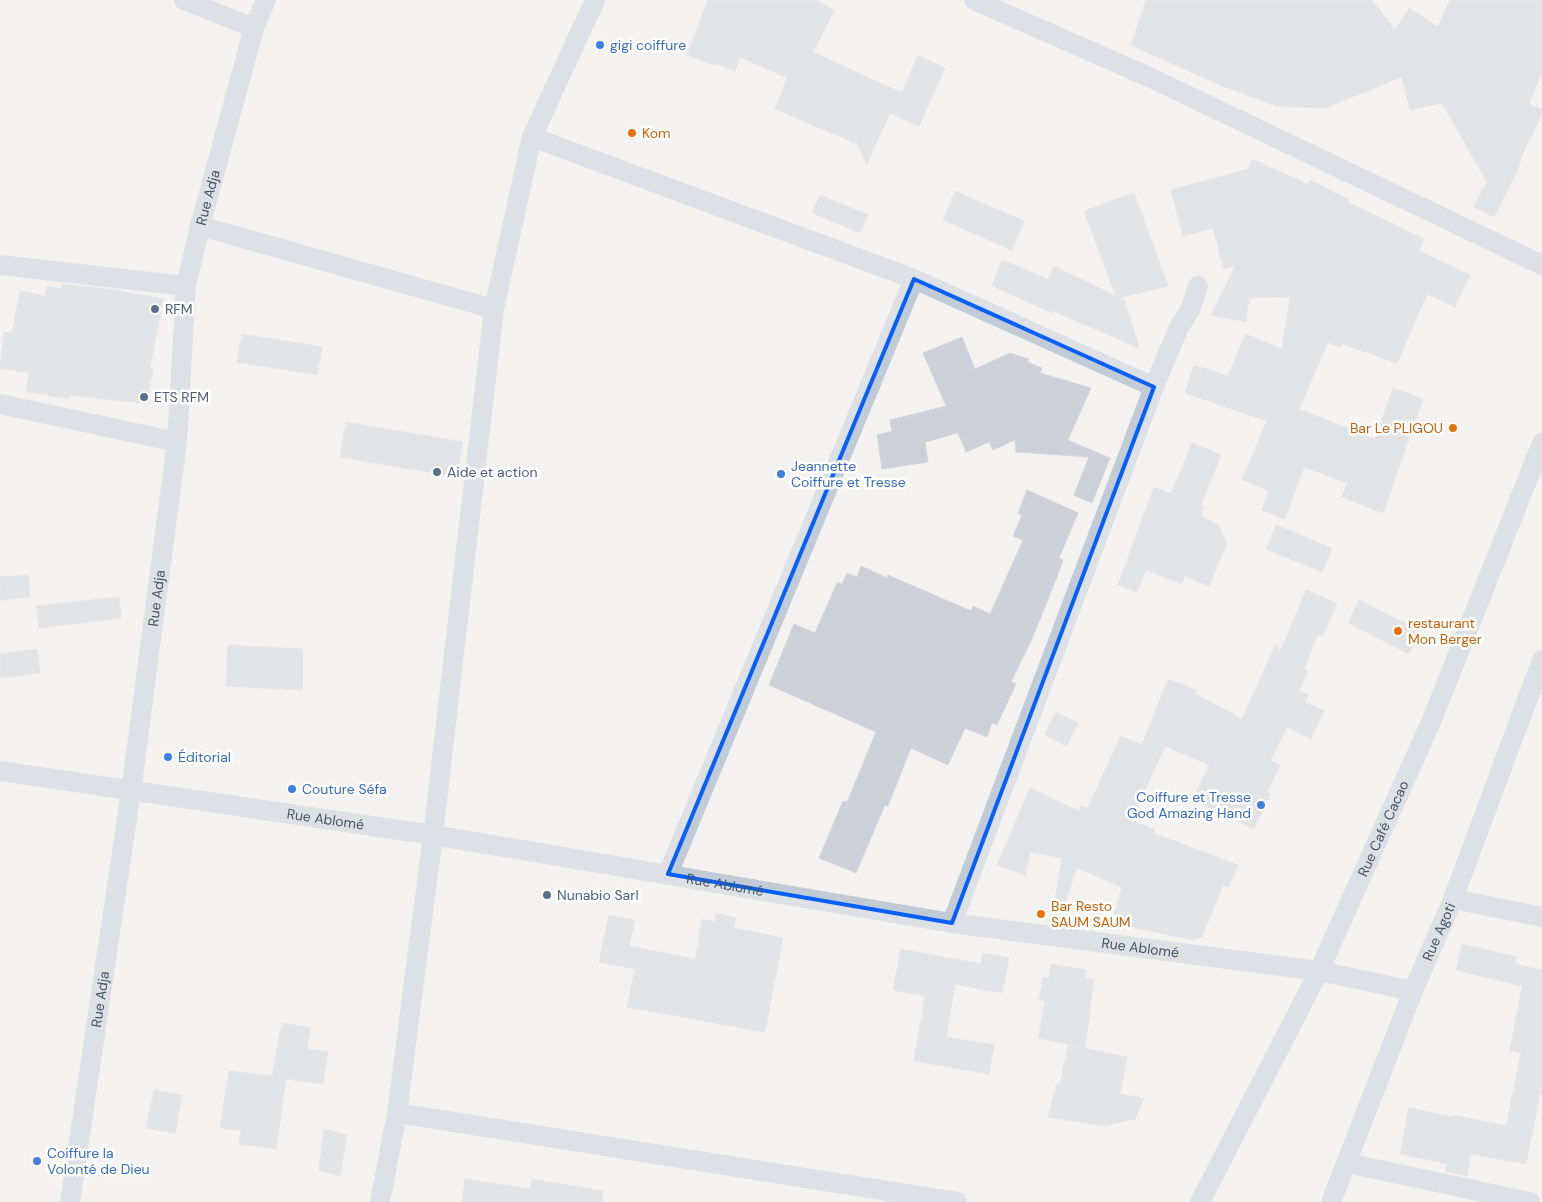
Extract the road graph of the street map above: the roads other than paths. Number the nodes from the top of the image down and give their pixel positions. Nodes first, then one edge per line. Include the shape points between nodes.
1 (184, 0) edge
2 (266, 0) edge
3 (595, 0) edge
4 (974, 0) edge
5 (254, 28) junction
6 (532, 137) junction
7 (200, 226) junction
8 (0, 265) edge
9 (1542, 265) edge
10 (914, 279) junction
11 (186, 286) junction
12 (1198, 286) dead end
13 (494, 309) junction
14 (1154, 387) junction
15 (0, 404) edge
16 (178, 442) junction
17 (1542, 443) edge
18 (1542, 660) edge
19 (0, 771) edge
20 (131, 791) junction
21 (433, 835) junction
22 (668, 874) junction
23 (1453, 898) junction
24 (1542, 917) edge
25 (952, 922) junction
26 (1319, 971) junction
27 (1413, 991) junction
28 (397, 1114) junction
29 (1347, 1163) junction
30 (70, 1202) edge
31 (380, 1202) edge
32 (957, 1202) edge
33 (1200, 1202) edge
34 (1331, 1202) edge
35 (1530, 1202) edge

1 - 5 street
2 - 5 street, Rue Adja
3 - 6 street
4 - 9 street via 1149,77
5 - 7 street, Rue Adja
6 - 10 street
6 - 13 street
7 - 11 street, Rue Adja
7 - 13 street
8 - 11 street
10 - 14 street
10 - 22 street
11 - 16 street, Rue Adja
12 - 14 street
13 - 21 street
14 - 25 street
15 - 16 street
16 - 20 street, Rue Adja
17 - 26 street, Rue Café Cacao via 1431,722
18 - 23 street, Rue Agoti
19 - 20 street, Rue Ablomé
20 - 21 street, Rue Ablomé
20 - 30 street, Rue Adja
21 - 22 street, Rue Ablomé
21 - 28 street
22 - 25 street, Rue Ablomé
23 - 24 street
23 - 27 street, Rue Agoti
25 - 26 street, Rue Ablomé
26 - 27 street, Rue Ablomé
26 - 33 street, Rue Café Cacao
27 - 29 street, Rue Agoti
28 - 31 street
28 - 32 street
29 - 34 street, Rue Agoti
29 - 35 street

